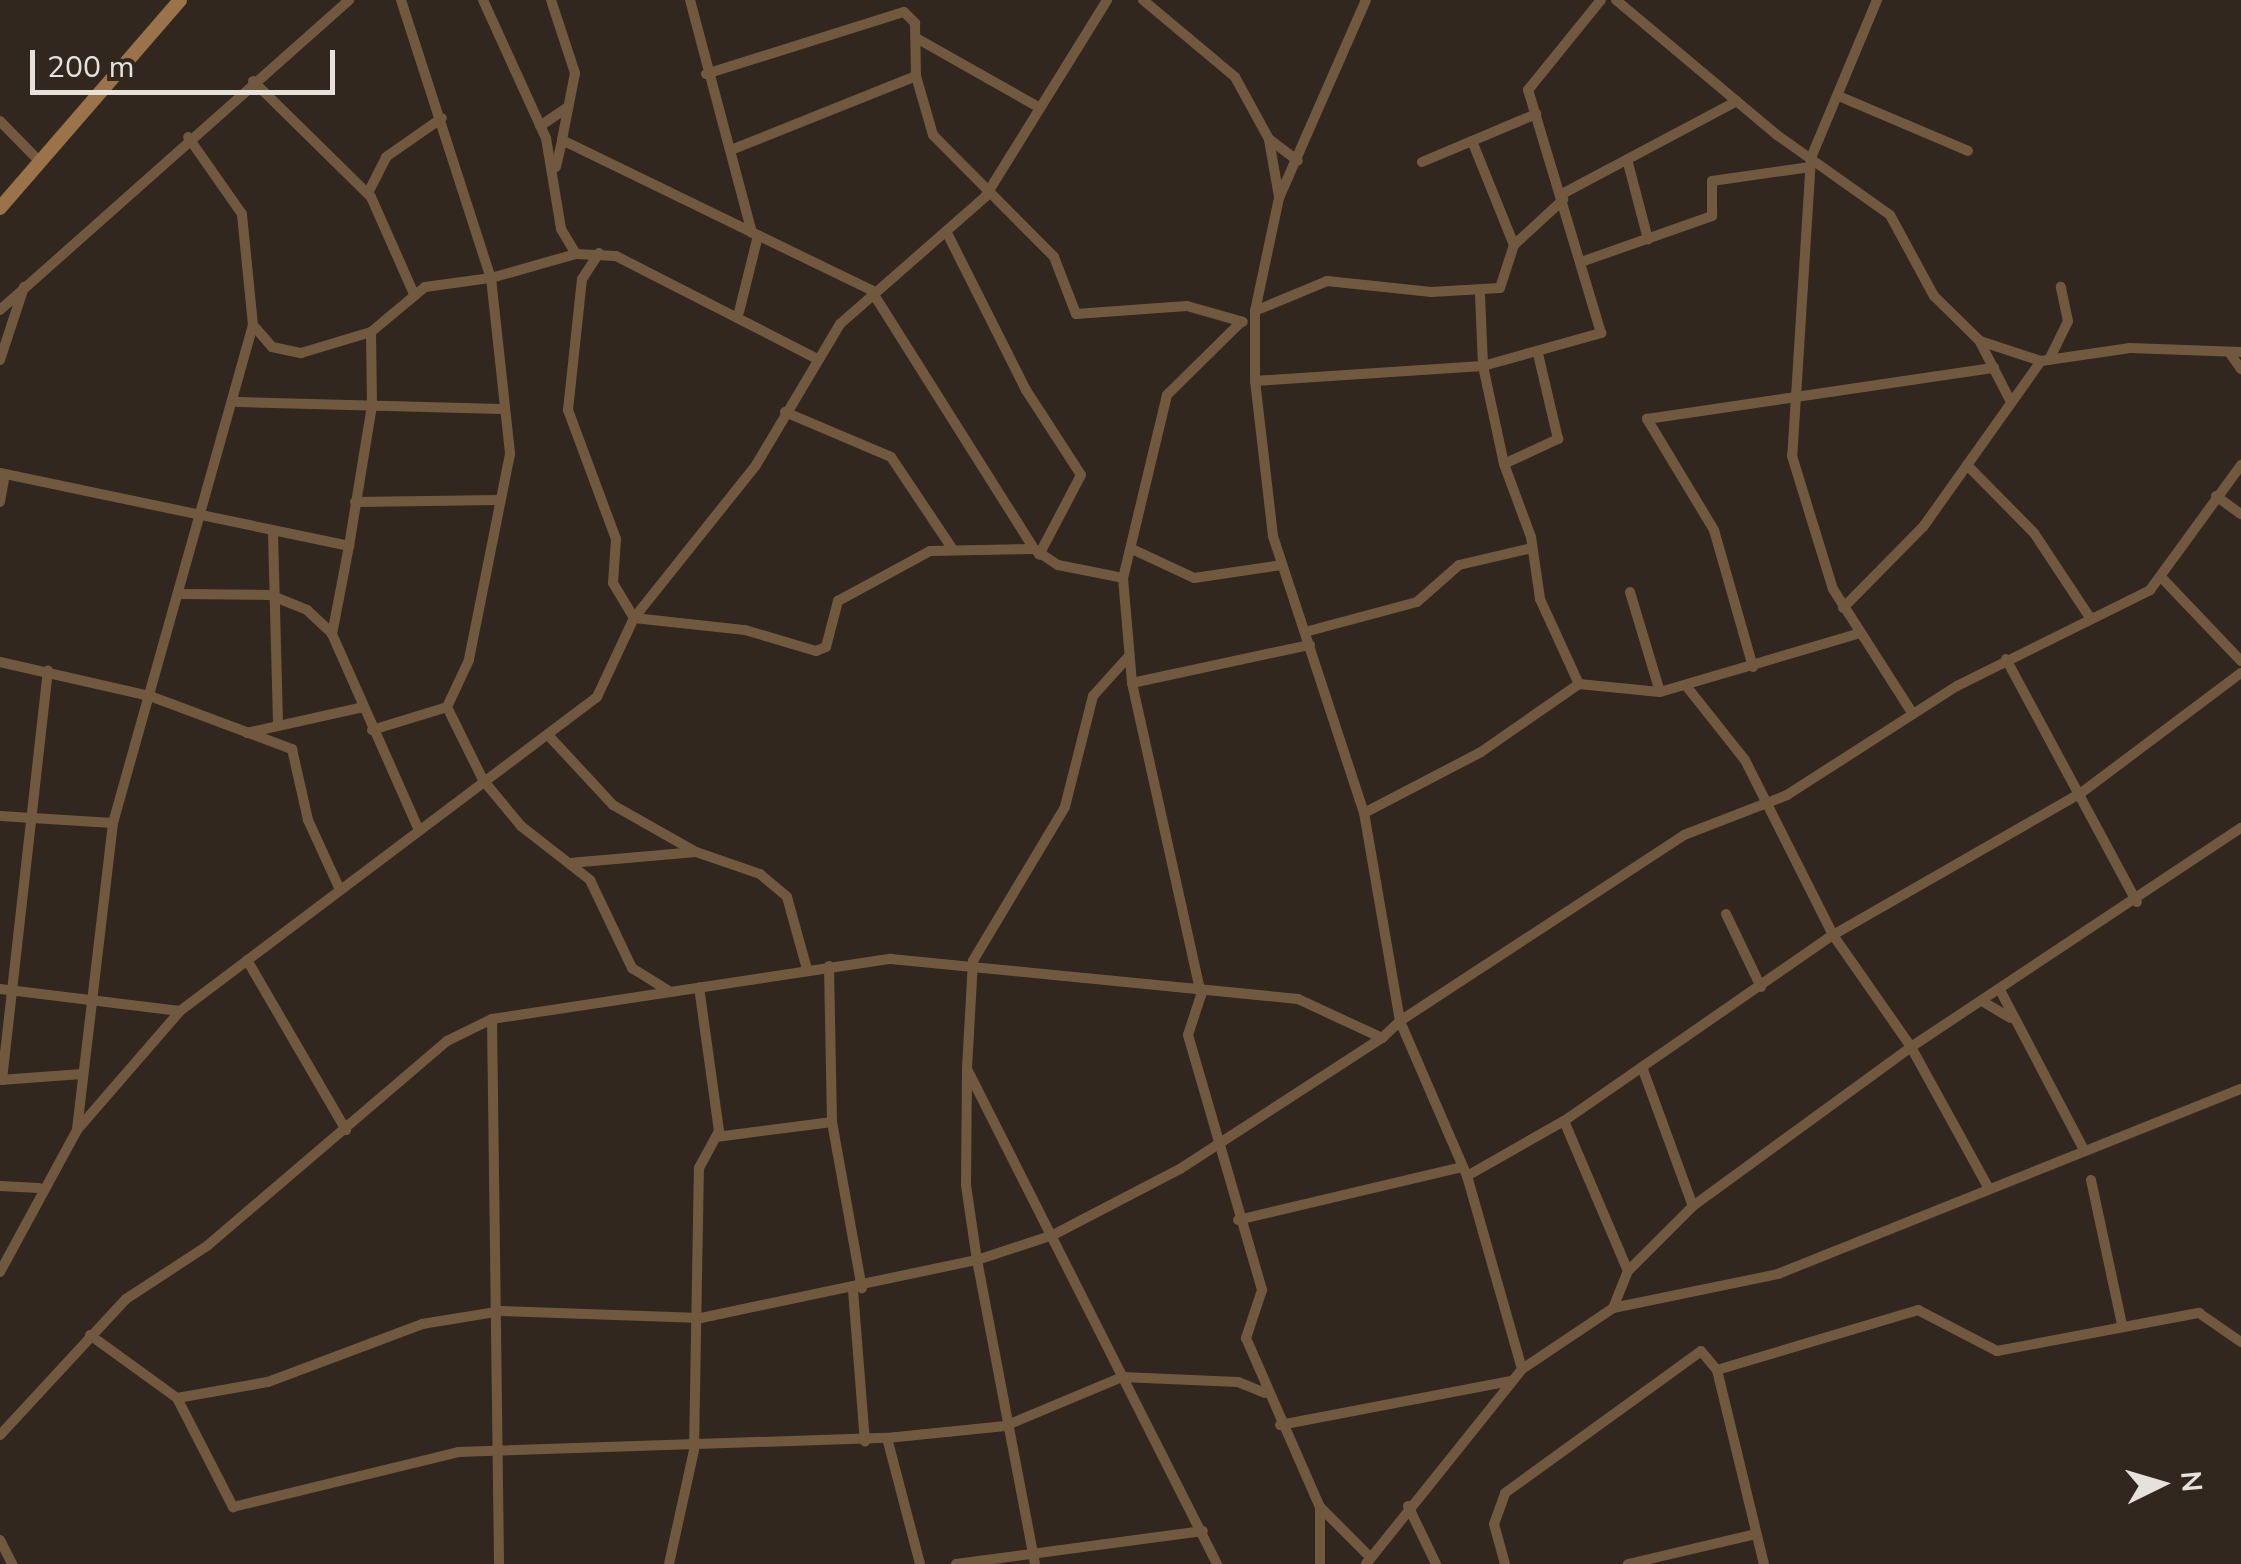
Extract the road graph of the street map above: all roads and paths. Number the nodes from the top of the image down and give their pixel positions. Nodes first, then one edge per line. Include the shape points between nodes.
1 (180, 0) edge
2 (349, 0) edge
3 (401, 0) edge
4 (483, 0) edge
5 (551, 0) edge
6 (690, 0) edge
7 (1107, 0) edge
8 (1143, 0) edge
9 (1366, 0) edge
10 (1601, 0) edge
11 (1616, 0) edge
12 (1878, 0) edge
13 (918, 39) junction
14 (706, 74) junction
15 (916, 76) junction
16 (253, 81) junction
17 (1841, 97) junction
18 (1737, 101) junction
19 (569, 106) junction
20 (1040, 108) junction
21 (1536, 114) junction
22 (442, 118) junction
23 (0, 121) edge
24 (540, 126) junction
25 (188, 137) junction
26 (1268, 139) junction
27 (562, 140) junction
28 (1472, 140) junction
29 (731, 150) junction
30 (1968, 151) dead end
31 (39, 161) junction
32 (1298, 161) junction
33 (1422, 162) dead end
34 (1628, 163) junction
35 (1810, 163) junction
36 (556, 167) junction
37 (985, 196) junction
38 (371, 197) junction
39 (1562, 197) junction
40 (1280, 198) junction
41 (0, 208) edge
42 (755, 234) junction
43 (948, 235) junction
44 (1648, 239) junction
45 (1514, 245) junction
46 (599, 253) junction
47 (571, 256) junction
48 (1581, 262) junction
49 (491, 278) junction
50 (582, 279) junction
51 (24, 287) junction
52 (2061, 287) dead end
53 (871, 290) junction
54 (414, 294) junction
55 (1480, 294) junction
56 (0, 310) edge
57 (740, 312) junction
58 (1250, 319) junction
59 (253, 325) junction
60 (371, 332) junction
61 (1979, 340) junction
62 (2235, 352) edge
63 (1538, 354) junction
64 (815, 358) junction
65 (0, 360) edge
66 (2045, 361) junction
67 (1482, 366) junction
68 (1994, 368) junction
69 (2241, 369) edge
70 (1255, 380) junction
71 (1796, 396) junction
72 (238, 402) junction
73 (2011, 402) junction
74 (372, 405) junction
75 (501, 409) junction
76 (785, 412) junction
77 (1504, 464) junction
78 (1967, 466) junction
79 (2241, 466) edge
80 (2, 477) edge
81 (2216, 496) junction
82 (498, 500) junction
83 (0, 502) edge
84 (355, 502) junction
85 (194, 514) junction
86 (2241, 514) edge
87 (273, 532) junction
88 (348, 546) junction
89 (952, 548) junction
90 (1532, 548) junction
91 (1132, 549) junction
92 (1036, 552) junction
93 (1282, 565) junction
94 (1123, 578) junction
95 (2162, 578) junction
96 (1630, 592) dead end
97 (179, 594) junction
98 (270, 595) junction
99 (1843, 608) junction
100 (2089, 616) junction
101 (634, 618) junction
102 (1305, 632) junction
103 (1862, 633) junction
104 (332, 634) junction
105 (1310, 644) junction
106 (1130, 656) junction
107 (2006, 658) junction
108 (2241, 661) edge
109 (0, 662) edge
110 (1753, 667) junction
111 (48, 671) junction
112 (2241, 673) edge
113 (1132, 683) junction
114 (1579, 684) junction
115 (1687, 686) junction
116 (1660, 692) junction
117 (150, 696) junction
118 (447, 706) junction
119 (363, 707) junction
120 (1914, 714) junction
121 (278, 726) junction
122 (372, 730) junction
123 (247, 734) junction
124 (548, 735) junction
125 (483, 780) junction
126 (2081, 794) junction
127 (1762, 806) junction
128 (1364, 813) junction
129 (0, 816) edge
130 (31, 817) junction
131 (113, 823) junction
132 (417, 826) junction
133 (2241, 828) edge
134 (696, 852) junction
135 (570, 863) junction
136 (340, 890) junction
137 (2137, 902) junction
138 (1726, 914) dead end
139 (1833, 935) junction
140 (247, 960) junction
141 (973, 960) junction
142 (829, 966) junction
143 (807, 969) junction
144 (699, 987) junction
145 (1762, 987) junction
146 (4, 989) edge
147 (2000, 990) junction
148 (670, 992) junction
149 (1200, 996) junction
150 (1982, 1002) junction
151 (94, 1007) junction
152 (180, 1012) junction
153 (2010, 1018) junction
154 (492, 1019) junction
155 (1400, 1021) junction
156 (1382, 1038) junction
157 (1912, 1047) junction
158 (1642, 1066) junction
159 (966, 1068) junction
160 (82, 1074) junction
161 (1, 1080) edge
162 (2241, 1089) edge
163 (832, 1122) junction
164 (1564, 1122) junction
165 (77, 1130) junction
166 (346, 1130) junction
167 (716, 1138) junction
168 (1225, 1140) junction
169 (2084, 1150) junction
170 (1465, 1171) junction
171 (2091, 1180) dead end
172 (1987, 1185) junction
173 (0, 1186) edge
174 (40, 1188) junction
175 (1693, 1206) junction
176 (1238, 1220) junction
177 (1053, 1236) junction
178 (977, 1260) junction
179 (1628, 1271) junction
180 (0, 1272) edge
181 (857, 1289) junction
182 (1614, 1308) junction
183 (501, 1312) junction
184 (701, 1318) junction
185 (2122, 1325) junction
186 (90, 1335) junction
187 (2241, 1342) edge
188 (1252, 1357) junction
189 (1522, 1368) junction
190 (1717, 1370) junction
191 (1122, 1378) junction
192 (1510, 1381) junction
193 (1238, 1382) junction
194 (1265, 1393) junction
195 (177, 1398) junction
196 (1280, 1425) junction
197 (1005, 1426) junction
198 (1, 1434) edge
199 (887, 1438) junction
200 (865, 1442) junction
201 (502, 1448) junction
202 (694, 1450) junction
203 (1408, 1506) junction
204 (1320, 1507) junction
205 (1203, 1531) junction
206 (1756, 1534) junction
207 (0, 1540) edge
208 (1369, 1561) edge
209 (1034, 1562) edge
210 (12, 1564) edge
211 (500, 1564) edge
212 (668, 1564) edge
213 (920, 1564) edge
214 (956, 1564) edge
215 (1216, 1564) edge
216 (1320, 1564) edge
217 (1436, 1564) edge
218 (1504, 1564) edge
219 (1628, 1564) edge
220 (1764, 1564) edge

1 - 31 street
2 - 16 street
3 - 22 street
4 - 24 street
5 - 19 street via 574,59
6 - 14 street
7 - 20 street
8 - 26 street via 1235,77
9 - 32 street
10 - 21 street via 1529,88
11 - 18 street
12 - 17 street
13 - 14 street via 904,12
13 - 15 street
13 - 20 street
14 - 29 street
15 - 29 street
15 - 37 street via 933,135
16 - 25 street
16 - 38 street
17 - 30 street
17 - 35 street
18 - 34 street
18 - 35 street
19 - 24 street
19 - 27 street
20 - 37 street
21 - 28 street
21 - 39 street
22 - 38 street via 386,157 370,180
22 - 49 street
23 - 31 street
24 - 36 street
25 - 51 street
25 - 59 street via 242,214
26 - 32 street
26 - 40 street
27 - 36 street
27 - 42 street
28 - 33 street
28 - 45 street
29 - 42 street
31 - 41 street
32 - 40 street
34 - 39 street
34 - 44 street
35 - 44 street via 1712,181 1712,216
35 - 61 street via 1890,215 1934,296
35 - 71 street
36 - 47 street via 561,229
37 - 43 street
37 - 58 street via 1054,257 1081,317 1187,306
38 - 54 street
39 - 45 street
39 - 48 street
40 - 58 street
42 - 53 street
42 - 57 street
43 - 53 street
43 - 92 street via 1026,390 1081,475
44 - 48 street
45 - 55 street via 1502,286
46 - 47 street
46 - 50 street
46 - 57 street
47 - 49 street
47 - 50 street
48 - 63 street via 1603,331
49 - 54 street
49 - 75 street
50 - 101 street via 568,410 616,538 613,583
51 - 56 street
51 - 65 street
52 - 66 street via 2068,321
53 - 64 street
53 - 92 street
54 - 60 street
55 - 58 street via 1327,280
55 - 67 street
57 - 64 street
58 - 70 street
58 - 91 street via 1167,395
59 - 60 street via 291,354
59 - 72 street
60 - 74 street
61 - 66 street
61 - 68 street
62 - 66 street via 2130,348
62 - 69 street
63 - 67 street
63 - 77 street via 1558,439
64 - 76 street
66 - 73 street
67 - 70 street
67 - 77 street
68 - 71 street
68 - 73 street
70 - 93 street via 1258,470
71 - 99 street via 1800,506
71 - 110 street via 1646,421 1714,530
72 - 74 street
72 - 85 street
73 - 78 street
74 - 75 street
74 - 84 street
75 - 82 street via 510,454
76 - 89 street via 890,457
76 - 101 street via 756,465
77 - 90 street
78 - 99 street
78 - 100 street via 2034,532
79 - 81 street
80 - 83 street
80 - 85 street
81 - 86 street
81 - 95 street
82 - 84 street
82 - 118 street via 469,660
84 - 88 street
85 - 87 street
85 - 97 street
87 - 88 street
87 - 98 street
88 - 104 street
89 - 92 street
89 - 101 street via 910,556 844,596 822,650
90 - 102 street via 1459,565 1417,602
90 - 114 street via 1540,599
91 - 93 street via 1194,578
91 - 94 street
92 - 94 street
93 - 102 street
94 - 106 street
95 - 100 street
95 - 108 street
96 - 116 street
97 - 98 street
97 - 117 street
98 - 104 street via 307,610
98 - 121 street
99 - 103 street
100 - 107 street
101 - 124 street via 597,697
102 - 105 street
103 - 110 street
103 - 120 street
104 - 119 street
105 - 113 street
105 - 128 street
106 - 113 street
106 - 141 street via 1093,696 1064,807
107 - 120 street
107 - 126 street
109 - 111 street
110 - 115 street
111 - 117 street
111 - 130 street
112 - 126 street
113 - 149 street
114 - 116 street
114 - 128 street via 1481,752
115 - 116 street
115 - 127 street via 1744,760
117 - 123 street
117 - 131 street
118 - 122 street
118 - 125 street
119 - 121 street
119 - 122 street
120 - 127 street
121 - 123 street
122 - 132 street
123 - 136 street via 295,751 308,820
124 - 125 street
124 - 134 street via 612,805
125 - 132 street
125 - 135 street via 521,826
126 - 137 street
126 - 139 street
127 - 139 street
127 - 155 street via 1684,835
128 - 155 street
129 - 130 street
130 - 131 street
130 - 146 street
131 - 151 street
132 - 136 street
133 - 137 street
134 - 135 street
134 - 143 street via 775,884
135 - 148 street via 607,904 632,968
136 - 140 street
137 - 147 street
138 - 145 street
139 - 145 street
139 - 157 street
140 - 152 street
140 - 166 street
141 - 142 street
141 - 149 street
141 - 159 street
142 - 143 street
142 - 163 street
143 - 144 street
144 - 148 street
144 - 167 street
145 - 158 street
146 - 151 street
146 - 161 street
147 - 150 street
147 - 153 street
148 - 154 street
149 - 156 street via 1298,999
149 - 168 street via 1188,1035
150 - 153 street
150 - 157 street
151 - 152 street
151 - 160 street
152 - 165 street
153 - 169 street
154 - 166 street via 447,1041
154 - 183 street
155 - 156 street
155 - 170 street
156 - 168 street
157 - 172 street
157 - 175 street
158 - 164 street
158 - 175 street
159 - 177 street
159 - 178 street via 966,1185
160 - 161 street
160 - 165 street
162 - 169 street
163 - 167 street
163 - 181 street
164 - 170 street
164 - 179 street
165 - 174 street
166 - 186 street
167 - 184 street via 699,1168
168 - 176 street
168 - 177 street
169 - 172 street
170 - 176 street
170 - 189 street
171 - 185 street
172 - 182 street via 1778,1274
173 - 174 street
174 - 180 street
175 - 179 street
176 - 188 street via 1262,1290 1248,1319
177 - 178 street
177 - 191 street
178 - 181 street
178 - 197 street
179 - 182 street
181 - 184 street
181 - 200 street
182 - 189 street
183 - 184 street
183 - 195 street via 397,1330 311,1369
183 - 201 street
184 - 202 street
185 - 187 street via 2205,1314
185 - 190 street via 1996,1351 1946,1319 1910,1311
186 - 195 street
186 - 198 street
188 - 193 street
188 - 194 street
189 - 192 street
190 - 206 street
190 - 218 street via 1708,1355 1692,1352 1517,1482 1494,1524
191 - 193 street
191 - 197 street
191 - 205 street
192 - 196 street
192 - 203 street
193 - 194 street
194 - 196 street
195 - 201 street via 233,1507 297,1497 404,1460
196 - 204 street
197 - 199 street
197 - 209 street
199 - 200 street
199 - 213 street
200 - 202 street
201 - 202 street
201 - 211 street
202 - 212 street
203 - 208 street
203 - 217 street
204 - 208 street
204 - 216 street
205 - 209 street
205 - 215 street
206 - 219 street
206 - 220 street
207 - 210 street
209 - 214 street

